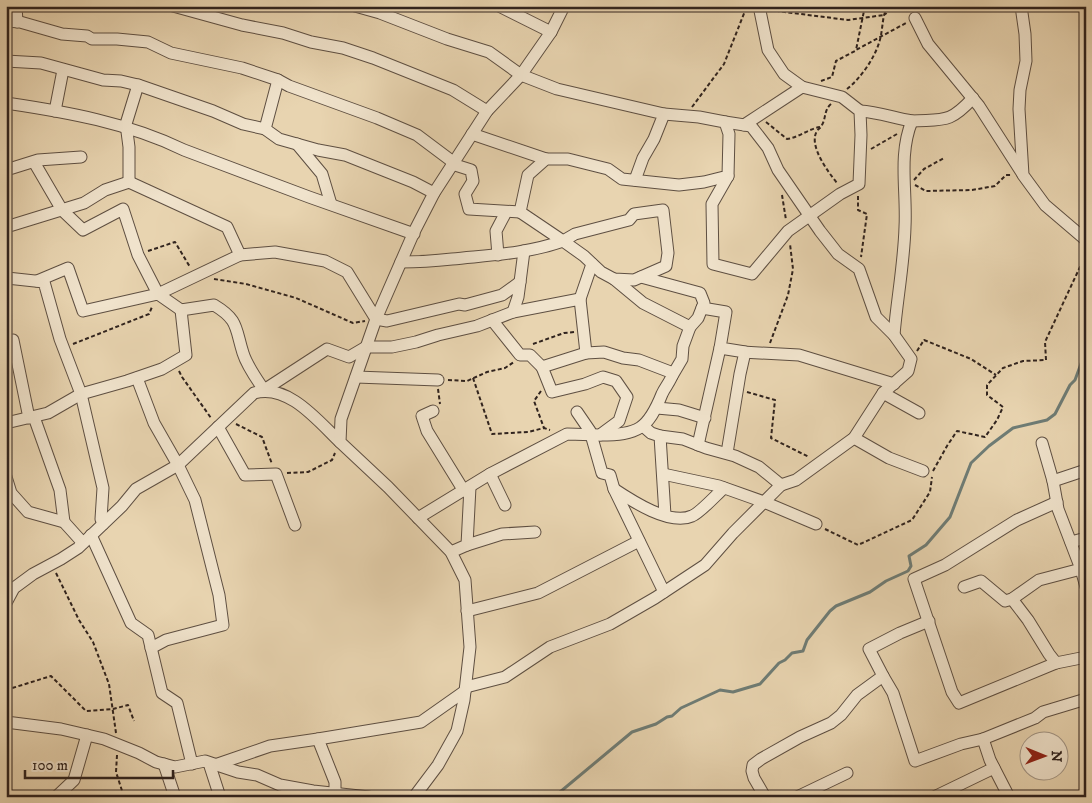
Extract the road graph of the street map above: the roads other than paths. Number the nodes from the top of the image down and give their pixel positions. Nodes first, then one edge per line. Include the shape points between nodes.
1 (16, 6) edge
2 (173, 6) edge
3 (356, 6) edge
4 (499, 6) edge
5 (564, 6) edge
6 (1022, 6) edge
7 (755, 7) edge
8 (915, 18) road end
9 (12, 22) edge
10 (551, 32) junction
11 (6, 61) edge
12 (63, 70) junction
13 (521, 75) junction
14 (278, 80) junction
15 (138, 84) junction
16 (802, 87) junction
17 (973, 98) junction
18 (6, 103) edge
19 (487, 110) junction
20 (55, 111) junction
21 (860, 111) junction
22 (664, 114) junction
23 (890, 117) junction
24 (912, 121) junction
25 (725, 122) junction
26 (744, 125) junction
27 (126, 127) junction
28 (265, 129) junction
29 (472, 134) junction
30 (904, 134) junction
31 (297, 144) junction
32 (81, 157) dead end
33 (546, 159) junction
34 (34, 162) junction
35 (452, 163) junction
36 (6, 170) edge
37 (1023, 175) junction
38 (728, 176) junction
39 (635, 180) junction
40 (129, 182) junction
41 (434, 193) junction
42 (331, 204) junction
43 (62, 210) junction
44 (506, 212) junction
45 (520, 212) junction
46 (809, 214) junction
47 (6, 227) edge
48 (414, 234) junction
49 (1086, 240) edge
50 (563, 241) junction
51 (524, 251) junction
52 (240, 255) junction
53 (498, 255) junction
54 (401, 262) junction
55 (592, 264) junction
56 (6, 276) edge
57 (641, 277) junction
58 (614, 279) junction
59 (37, 281) junction
60 (520, 282) junction
61 (158, 294) junction
62 (580, 299) junction
63 (702, 308) junction
64 (181, 310) junction
65 (513, 312) junction
66 (376, 319) junction
67 (492, 320) junction
68 (690, 327) junction
69 (894, 334) junction
70 (13, 340) dead end
71 (366, 347) junction
72 (720, 348) junction
73 (742, 352) junction
74 (586, 353) junction
75 (542, 368) junction
76 (672, 376) junction
77 (356, 377) junction
78 (137, 378) junction
79 (438, 380) road end
80 (894, 384) junction
81 (264, 390) junction
82 (882, 393) junction
83 (81, 394) junction
84 (657, 408) junction
85 (433, 411) road end
86 (577, 412) dead end
87 (919, 413) dead end
88 (32, 417) junction
89 (705, 418) junction
90 (6, 423) edge
91 (643, 426) junction
92 (218, 427) junction
93 (596, 435) junction
94 (660, 436) junction
95 (854, 438) junction
96 (340, 442) junction
97 (1042, 443) dead end
98 (698, 445) junction
99 (727, 454) junction
100 (178, 465) junction
101 (1086, 470) edge
102 (923, 471) dead end
103 (490, 474) junction
104 (663, 474) junction
105 (6, 477) edge
106 (1053, 481) junction
107 (781, 484) junction
108 (724, 488) junction
109 (467, 489) junction
110 (614, 489) junction
111 (764, 502) junction
112 (1057, 502) junction
113 (505, 505) dead end
114 (666, 515) junction
115 (418, 518) junction
116 (64, 522) junction
117 (103, 524) junction
118 (816, 524) road end
119 (295, 525) dead end
120 (535, 532) dead end
121 (1086, 538) edge
122 (87, 539) junction
123 (639, 541) junction
124 (1071, 542) junction
125 (467, 546) junction
126 (451, 552) junction
127 (1081, 569) junction
128 (964, 587) dead end
129 (1086, 587) edge
130 (664, 592) junction
131 (1012, 599) junction
132 (6, 603) edge
133 (467, 611) junction
134 (929, 621) junction
135 (151, 648) junction
136 (1086, 657) edge
137 (1056, 663) junction
138 (883, 676) junction
139 (466, 690) junction
140 (1086, 699) edge
141 (6, 722) edge
142 (87, 735) junction
143 (318, 739) junction
144 (983, 739) junction
145 (164, 764) junction
146 (192, 764) junction
147 (212, 764) junction
148 (994, 768) junction
149 (847, 773) dead end
150 (335, 795) edge
151 (56, 797) edge
152 (175, 797) edge
153 (220, 797) edge
154 (369, 797) edge
155 (414, 797) edge
156 (765, 797) edge
157 (797, 797) edge
158 (934, 797) edge
159 (1009, 797) edge

1 - 9 street
2 - 19 street via 343,48 453,90
3 - 13 street via 489,52
4 - 10 street
5 - 10 street
6 - 37 street via 1026,61 1019,109
7 - 16 street via 768,50 784,74
8 - 17 street via 928,44
9 - 14 street via 92,39 148,42 171,53 234,66
10 - 13 street
11 - 12 street via 41,63
12 - 15 street
12 - 20 street
13 - 19 street
13 - 22 street via 557,89
14 - 28 street
14 - 35 street via 417,135
15 - 27 street
15 - 28 street via 243,124
16 - 21 street via 842,97
16 - 26 street
17 - 24 street via 960,112 944,120
17 - 37 street
18 - 20 street
19 - 29 street
20 - 27 street
21 - 23 street
21 - 46 street via 859,184
22 - 25 street
22 - 39 street
23 - 24 street
23 - 30 street
24 - 30 street
25 - 26 street
25 - 38 street via 729,134
26 - 46 street via 752,126
27 - 40 street
27 - 42 street
28 - 31 street via 279,139
29 - 33 street
29 - 35 street
30 - 69 street via 905,227
31 - 41 street via 345,155
31 - 42 street via 322,174
32 - 34 street
33 - 39 street via 568,158 608,169 622,179
33 - 45 street via 528,175
34 - 36 street
34 - 43 street
35 - 41 street
35 - 44 street via 472,170 473,181 465,194 469,209
37 - 49 street via 1045,205
38 - 39 street via 679,185
38 - 46 street via 712,204 713,264 752,274 788,231
40 - 43 street
40 - 52 street via 228,227
41 - 48 street
42 - 48 street
43 - 47 street
43 - 61 street via 83,230 123,209 138,255
44 - 45 street
44 - 53 street via 496,231
45 - 50 street
46 - 69 street via 838,254 859,269 876,317
48 - 54 street
50 - 51 street
50 - 55 street
50 - 57 street via 581,232 629,220 634,214 664,210 666,266
51 - 53 street
51 - 60 street
52 - 61 street
52 - 66 street via 274,252 325,261 346,272
53 - 54 street
54 - 66 street
55 - 58 street
55 - 62 street
56 - 59 street
57 - 58 street
57 - 63 street via 700,293 704,303
58 - 68 street via 643,303
59 - 61 street via 68,268 83,311
59 - 83 street via 44,282 63,348
60 - 65 street
60 - 66 street via 502,295 465,305 386,321
61 - 64 street
62 - 65 street
62 - 74 street
63 - 68 street
63 - 72 street via 726,312
64 - 78 street via 186,355
64 - 81 street via 214,305 227,313 238,331 250,368
65 - 67 street
66 - 71 street
67 - 71 street via 416,342 392,347
67 - 75 street via 520,355 530,355
68 - 76 street via 682,359
69 - 80 street via 911,359 908,371
70 - 88 street
71 - 77 street
71 - 81 street via 349,357 327,349
72 - 73 street
72 - 89 street
73 - 80 street via 799,354
73 - 99 street via 745,352
74 - 75 street
74 - 76 street via 604,352 639,360 673,373
75 - 93 street via 552,392 603,377 616,381 627,397 619,422
76 - 84 street
77 - 79 street
77 - 96 street via 341,419
78 - 83 street
78 - 100 street via 154,423
80 - 82 street
81 - 92 street via 254,393
81 - 96 street via 301,404
82 - 87 street
82 - 95 street
83 - 88 street via 48,414
83 - 117 street via 103,488
84 - 89 street via 679,410
84 - 91 street
85 - 109 street via 422,416 427,431
86 - 93 street
88 - 90 street
88 - 116 street via 60,490
89 - 98 street
91 - 93 street via 613,435
91 - 94 street
92 - 100 street
92 - 119 street via 244,475 276,474
93 - 103 street via 567,434
93 - 110 street via 602,473 610,476
94 - 98 street
94 - 104 street
95 - 102 street via 889,458
95 - 107 street via 796,480
96 - 115 street
97 - 106 street
98 - 99 street
99 - 107 street via 759,467
100 - 117 street via 136,489
100 - 135 street via 195,500 219,595 223,625 166,640
101 - 106 street
103 - 109 street
103 - 113 street
104 - 108 street
104 - 114 street
105 - 116 street via 11,493 28,512
106 - 112 street
107 - 111 street
108 - 111 street
108 - 114 street via 692,516 675,518
109 - 115 street
109 - 125 street
110 - 114 street via 638,505
110 - 123 street
111 - 118 street
111 - 130 street via 706,564
112 - 124 street
112 - 134 street via 1017,520 914,579
115 - 126 street
116 - 122 street
117 - 122 street
120 - 125 street via 502,534
121 - 124 street
122 - 132 street via 70,554 14,588
122 - 135 street via 131,623 148,635
123 - 130 street
123 - 133 street via 538,593
124 - 127 street
125 - 126 street
126 - 133 street via 465,580
127 - 129 street
127 - 131 street via 1039,580
128 - 131 street via 980,581 1005,601
130 - 139 street via 610,624 550,648 505,677
131 - 137 street
133 - 139 street via 470,647
134 - 137 street via 952,692 960,703
134 - 138 street via 869,649
135 - 146 street via 162,693 177,703
136 - 137 street
138 - 144 street via 893,693 915,761
138 - 156 street via 857,695 831,724 800,737 753,765 754,778
139 - 143 street via 422,722
139 - 155 street via 457,731 438,765
140 - 144 street via 1043,712
141 - 142 street
142 - 145 street via 118,744
142 - 151 street via 74,780
143 - 147 street via 270,746
143 - 150 street via 335,782
144 - 148 street
145 - 146 street via 175,767
145 - 152 street
146 - 147 street via 205,761
147 - 150 street via 257,775 280,785
147 - 153 street
148 - 158 street
148 - 159 street
149 - 157 street
150 - 154 street

